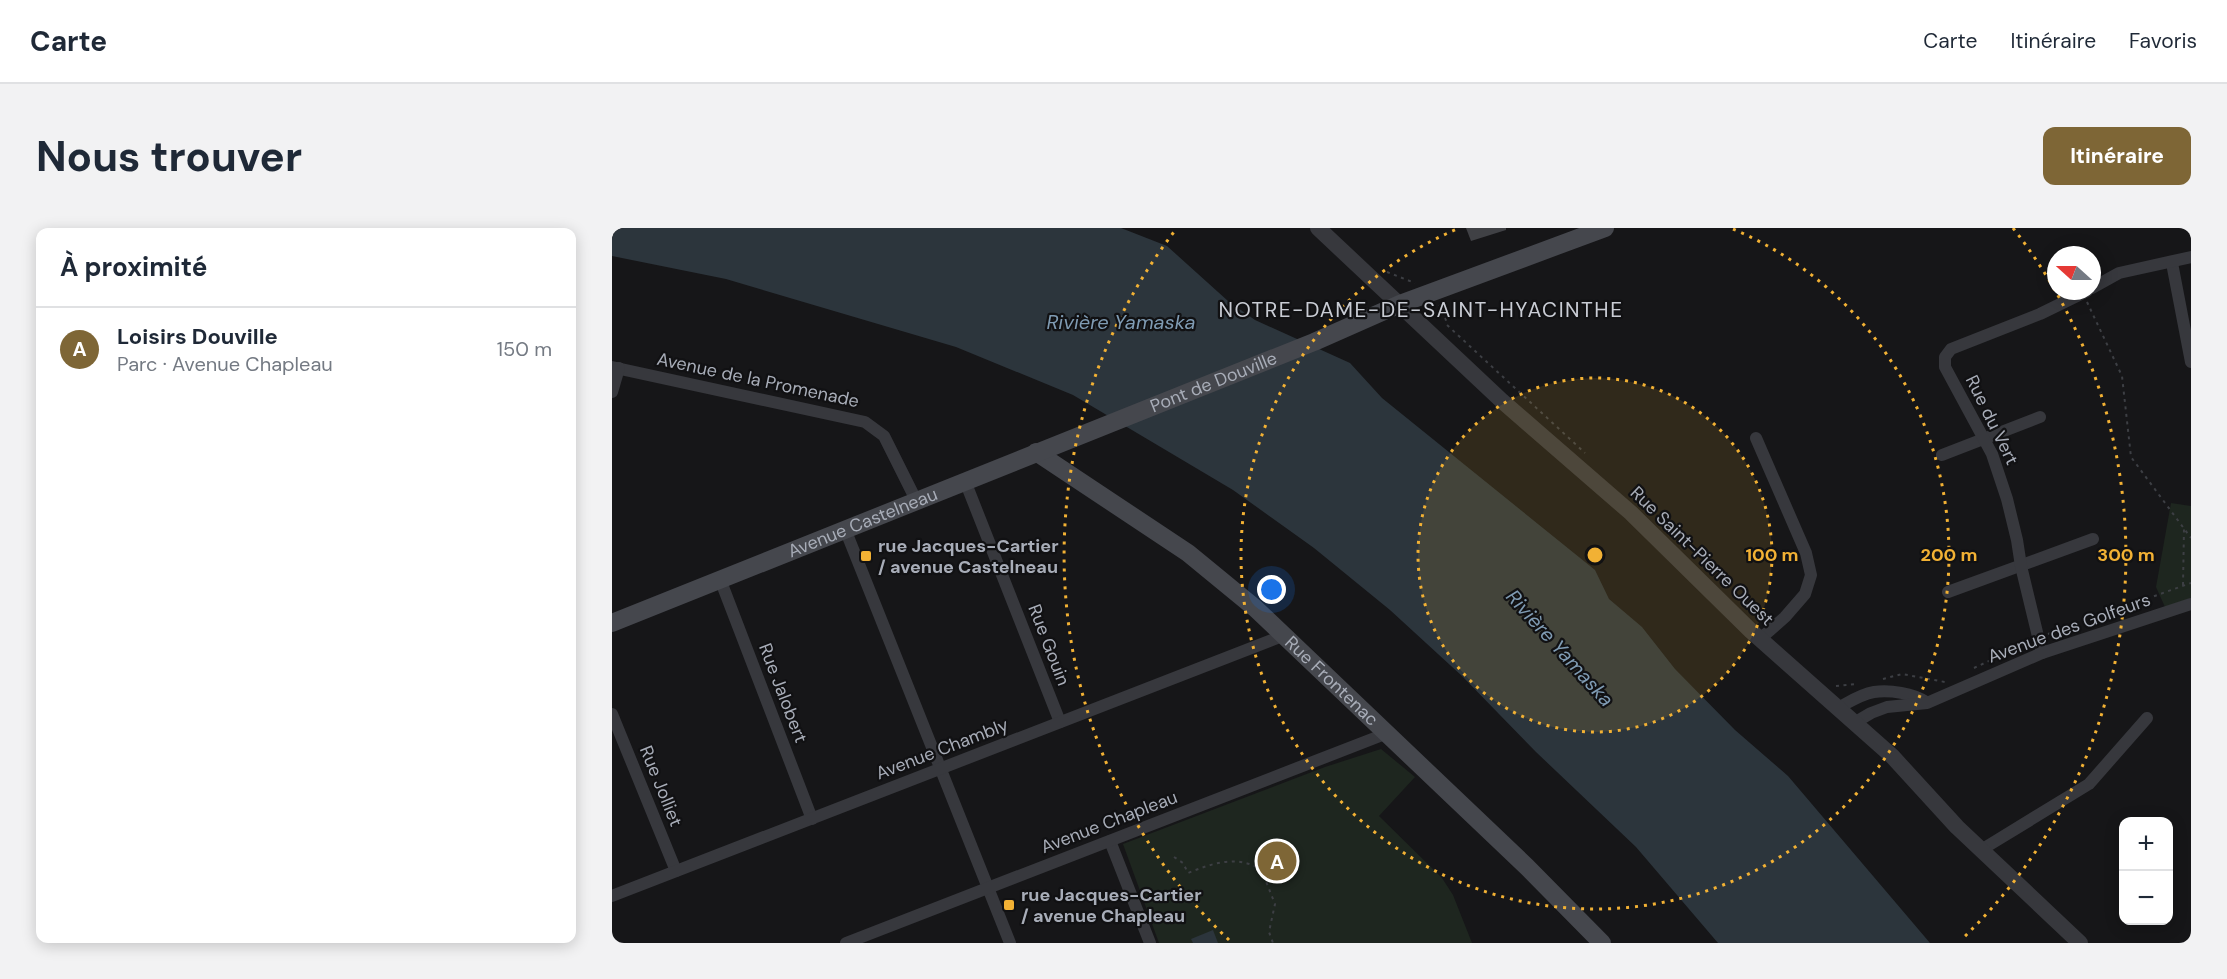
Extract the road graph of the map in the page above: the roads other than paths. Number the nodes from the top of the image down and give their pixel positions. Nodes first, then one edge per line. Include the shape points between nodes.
1 (1318, 228) edge
2 (1605, 228) edge
3 (2191, 257) edge
4 (2172, 263) junction
5 (2101, 283) edge
6 (2069, 300) edge
7 (1400, 304) junction
8 (2191, 362) edge
9 (616, 367) edge
10 (612, 392) edge
11 (2040, 417) dead end
12 (1114, 421) joint
13 (1756, 438) dead end
14 (1984, 439) junction
15 (1036, 452) junction
16 (1942, 455) dead end
17 (965, 481) junction
18 (916, 500) junction
19 (845, 529) junction
20 (2093, 539) dead end
21 (2021, 566) junction
22 (720, 579) junction
23 (1948, 592) dead end
24 (2191, 604) edge
25 (612, 623) edge
26 (1285, 635) junction
27 (1760, 639) junction
28 (2042, 653) junction
29 (1927, 703) junction
30 (1838, 708) junction
31 (612, 714) edge
32 (2147, 718) dead end
33 (1060, 722) junction
34 (1854, 723) junction
35 (1385, 734) junction
36 (940, 769) junction
37 (812, 819) junction
38 (1110, 841) junction
39 (1981, 850) junction
40 (676, 871) junction
41 (988, 888) junction
42 (612, 896) edge
43 (860, 941) edge
44 (846, 943) edge
45 (1010, 943) edge
46 (1150, 943) edge
47 (1602, 943) edge
48 (2080, 943) edge

1 - 7 street, Rue Saint-Pierre Ouest
2 - 7 main road, Pont de Douville
3 - 4 street, Rue du Vert
4 - 5 street, Rue du Vert via 2119,273
4 - 8 street
6 - 14 street, Rue du Vert via 1951,349 1944,357 1945,367
7 - 12 main road, Pont de Douville
7 - 27 street, Rue Saint-Pierre Ouest via 1502,401 1631,513
9 - 10 street, Avenue de la Promenade
9 - 18 street, Avenue de la Promenade via 865,422 884,436
11 - 14 street
12 - 15 main road, Avenue Castelneau
13 - 27 street via 1806,553 1811,575 1805,594
14 - 16 street
14 - 21 street, Rue du Vert via 2007,499
15 - 17 main road, Avenue Castelneau
15 - 26 main road, Rue Frontenac via 1188,553
17 - 18 main road, Avenue Castelneau
17 - 33 street, Rue Gouin
18 - 19 main road, Avenue Castelneau
19 - 22 main road, Avenue Castelneau
19 - 36 street
20 - 21 street
21 - 23 street
21 - 28 street, Rue du Vert
22 - 25 main road, Avenue Castelneau
22 - 37 street, Rue Jalobert
24 - 28 street, Avenue des Golfeurs
26 - 33 street, Avenue Chambly
26 - 35 main road, Rue Frontenac
27 - 30 street, Rue Saint-Pierre Ouest
28 - 29 street, Avenue des Golfeurs
29 - 30 street via 1917,696 1873,692
29 - 34 street, Avenue des Golfeurs via 1887,707
30 - 34 street, Rue Saint-Pierre Ouest
31 - 40 street, Rue Jolliet
32 - 39 street via 2089,784
33 - 36 street, Avenue Chambly
34 - 39 street, Rue Saint-Pierre Ouest via 1892,756
35 - 38 street, Avenue Chapleau
35 - 47 main road, Rue Frontenac
36 - 37 street, Avenue Chambly
36 - 41 street
37 - 40 street, Avenue Chambly
38 - 41 street, Avenue Chapleau
38 - 46 street
39 - 48 street, Rue Saint-Pierre Ouest
40 - 42 street, Avenue Chambly
41 - 43 street, Avenue Chapleau
41 - 45 street
43 - 44 street, Avenue Chapleau

